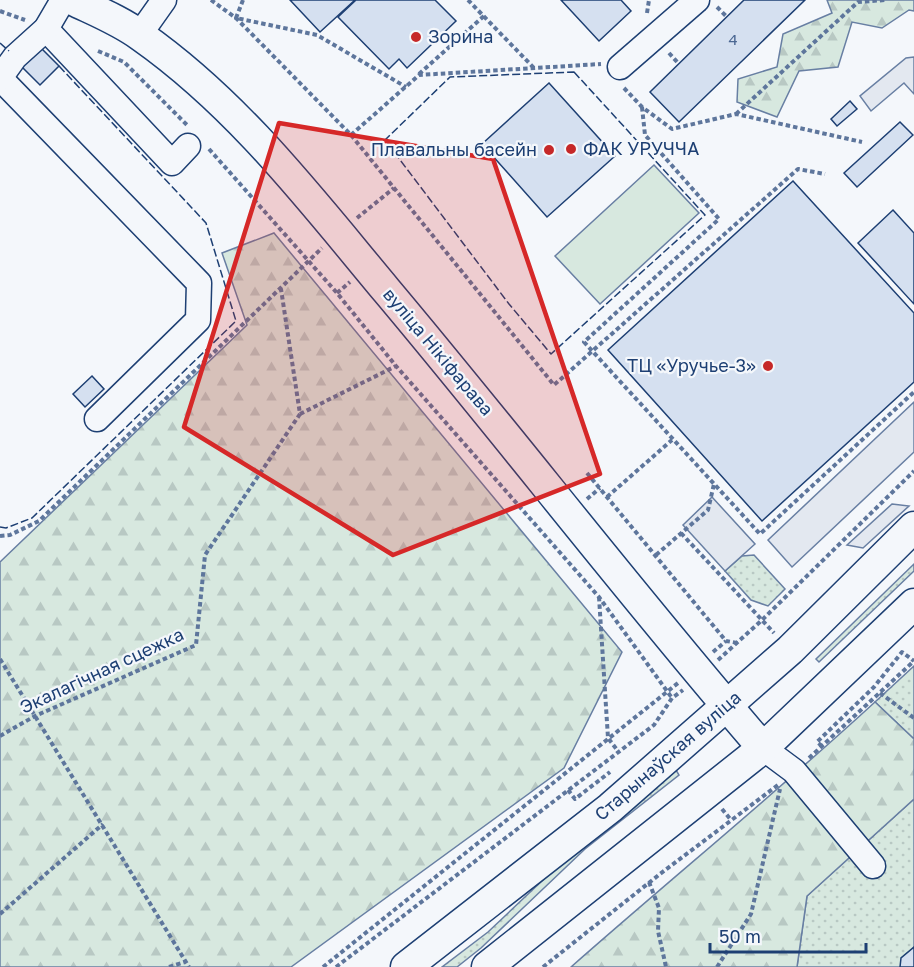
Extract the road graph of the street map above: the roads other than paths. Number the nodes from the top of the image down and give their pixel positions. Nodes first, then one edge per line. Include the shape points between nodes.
1 (63, 0) edge
2 (73, 0) edge
3 (164, 0) edge
4 (697, 0) edge
5 (46, 29) junction
6 (140, 34) junction
7 (615, 74) road end
8 (0, 78) edge
9 (194, 139) road end
10 (97, 419) dead end
11 (914, 526) edge
12 (914, 604) edge
13 (726, 705) junction
14 (764, 748) junction
15 (873, 866) dead end
16 (406, 967) edge
17 (487, 967) edge

1 - 5 lane
2 - 6 main road, вуліца Нікіфарава
3 - 6 lane
4 - 7 lane
5 - 8 lane via 15,57
5 - 9 lane via 172,163
6 - 13 main road, вуліца Нікіфарава via 194,76 255,134
8 - 10 lane via 199,283 198,320
11 - 13 main road, Старынаўская вуліца via 790,650
12 - 14 main road
13 - 14 main road, вуліца Нікіфарава
13 - 16 main road, Старынаўская вуліца via 610,808
14 - 15 lane via 794,771
14 - 17 main road

